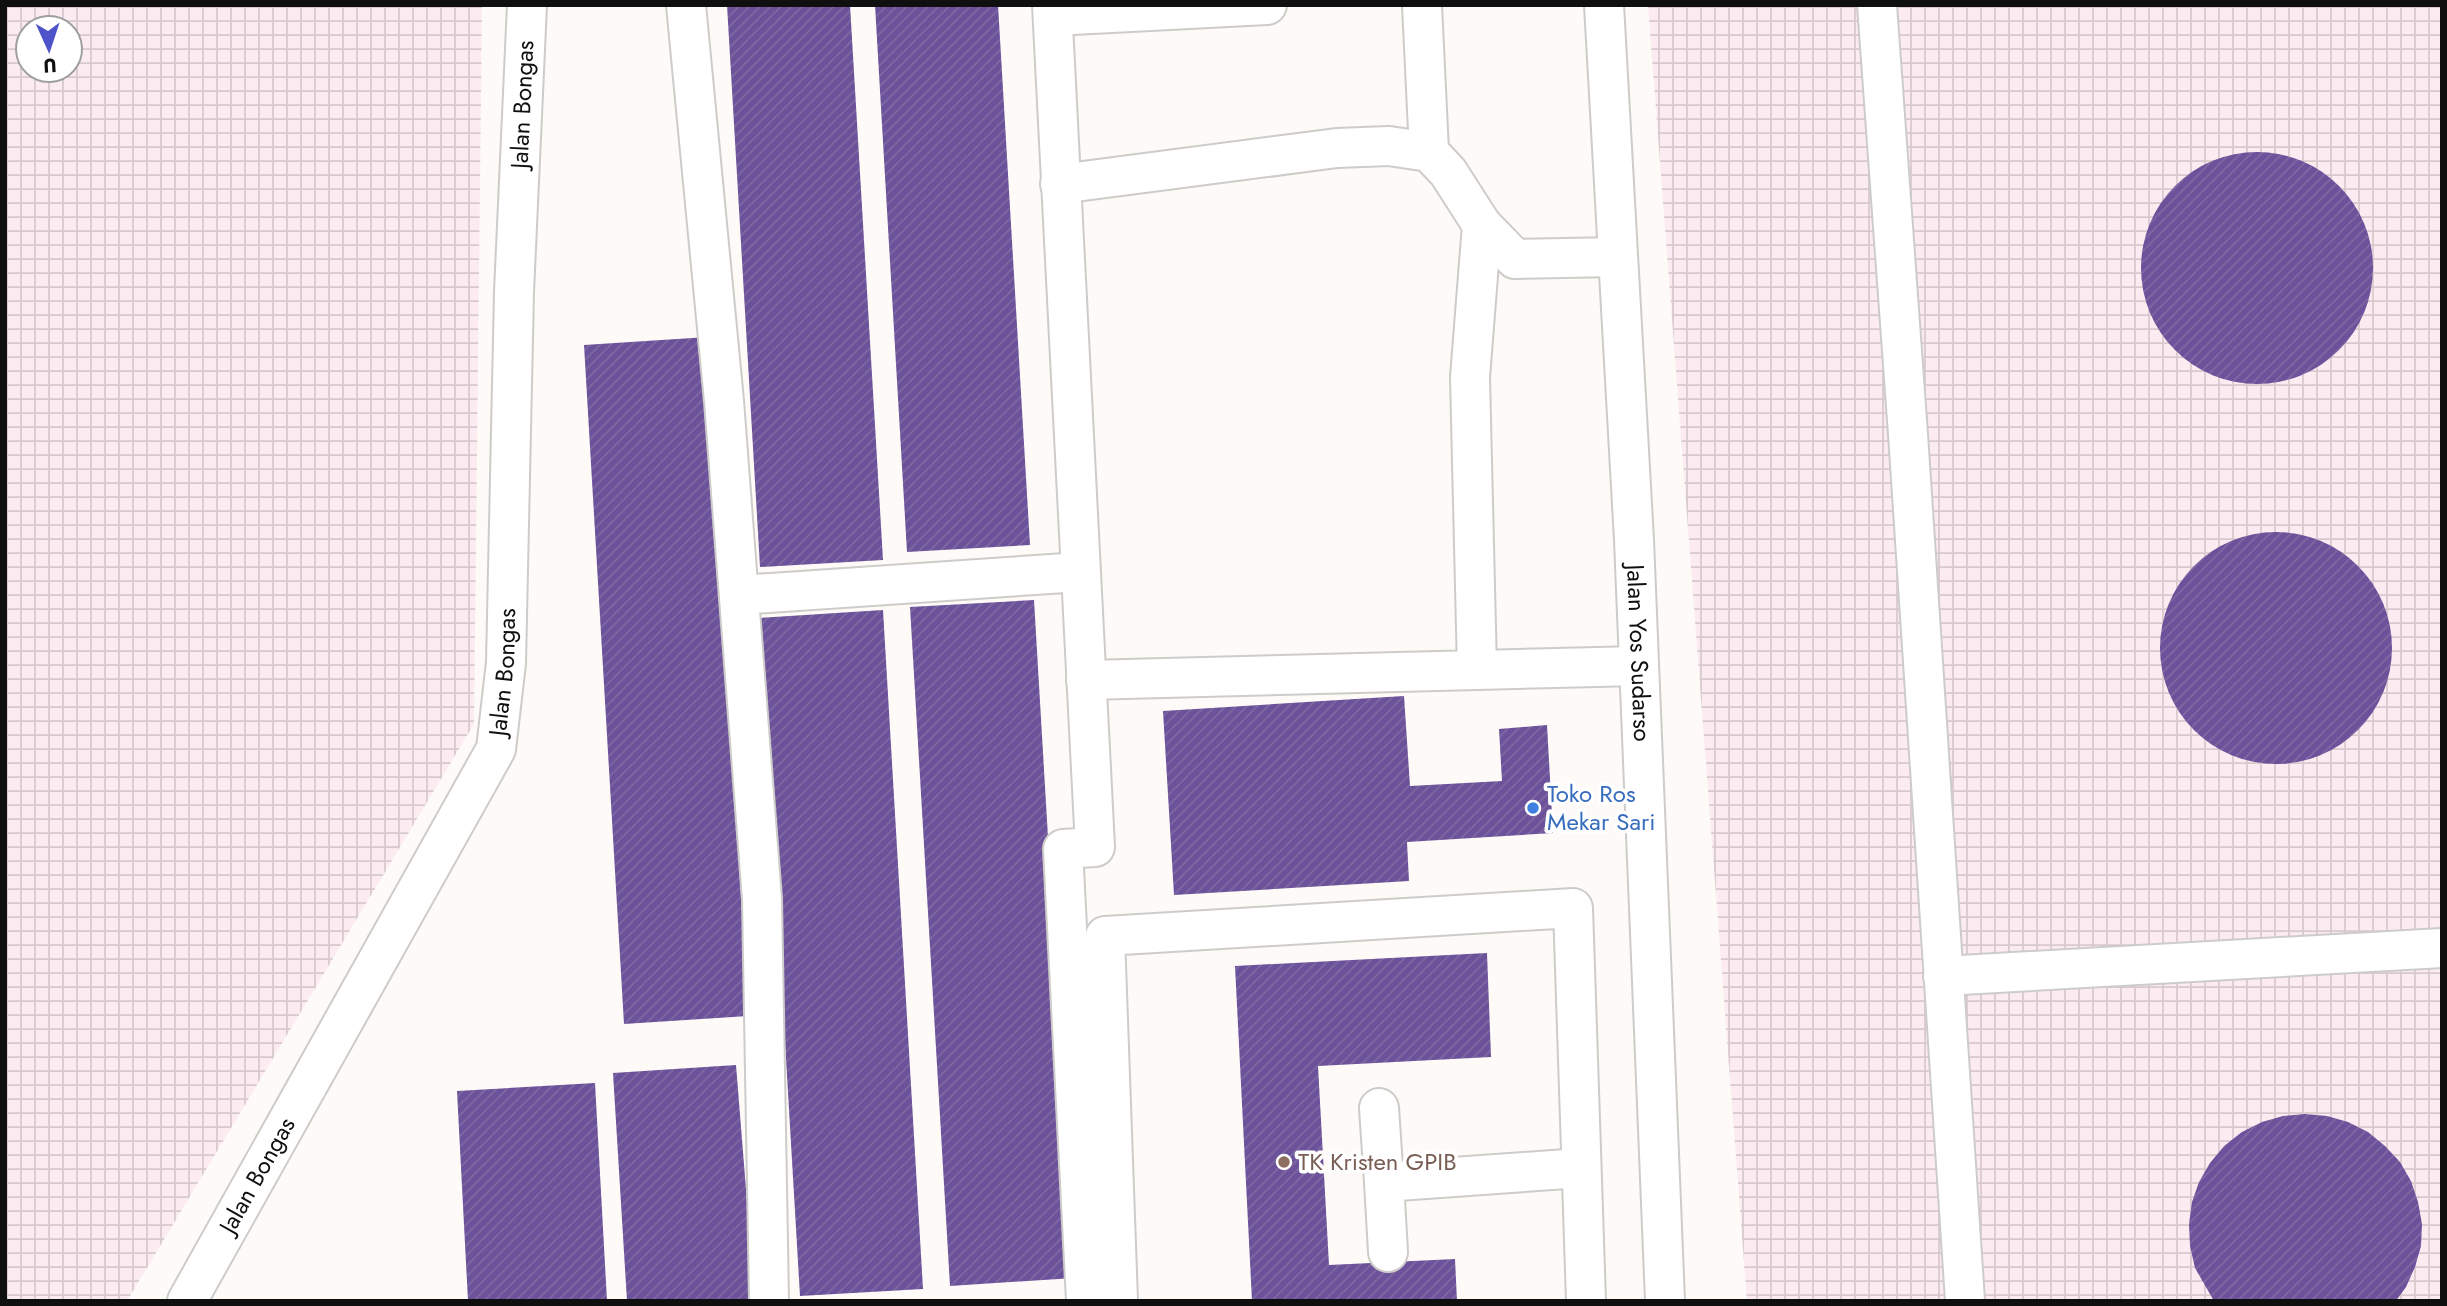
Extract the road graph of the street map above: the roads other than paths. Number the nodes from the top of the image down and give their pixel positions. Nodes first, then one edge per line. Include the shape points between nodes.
1 (527, 5) edge
2 (686, 5) edge
3 (1267, 5) edge
4 (1422, 5) edge
5 (1604, 5) edge
6 (1877, 5) edge
7 (1052, 11) edge
8 (1429, 152) junction
9 (1060, 184) junction
10 (1482, 225) junction
11 (1618, 257) junction
12 (1080, 572) junction
13 (739, 595) junction
14 (1639, 666) junction
15 (1477, 670) junction
16 (1086, 680) junction
17 (2442, 948) edge
18 (1943, 976) junction
19 (1379, 1108) dead end
20 (1581, 1168) junction
21 (1384, 1182) junction
22 (1388, 1252) dead end
23 (187, 1301) edge
24 (769, 1301) edge
25 (1086, 1301) edge
26 (1118, 1301) edge
27 (1586, 1301) edge
28 (1665, 1301) edge
29 (1965, 1301) edge

1 - 23 street, Jalan Bongas via 514,292 506,663 496,749
2 - 13 street
3 - 7 street
4 - 8 street
5 - 11 street, Jalan Yos Sudarso
6 - 18 street
7 - 9 street
8 - 9 street via 1390,146 1337,148
8 - 10 street via 1448,172
9 - 12 street
10 - 11 street via 1515,259
10 - 15 street via 1470,377
11 - 14 street, Jalan Yos Sudarso
12 - 13 street
12 - 16 street
13 - 24 street via 762,899
14 - 15 street
14 - 28 street, Jalan Yos Sudarso
15 - 16 street
16 - 25 street via 1095,847 1063,849
17 - 18 street
18 - 29 street
19 - 21 street
20 - 21 street
20 - 26 street via 1573,908 1105,936
20 - 27 street
21 - 22 street

